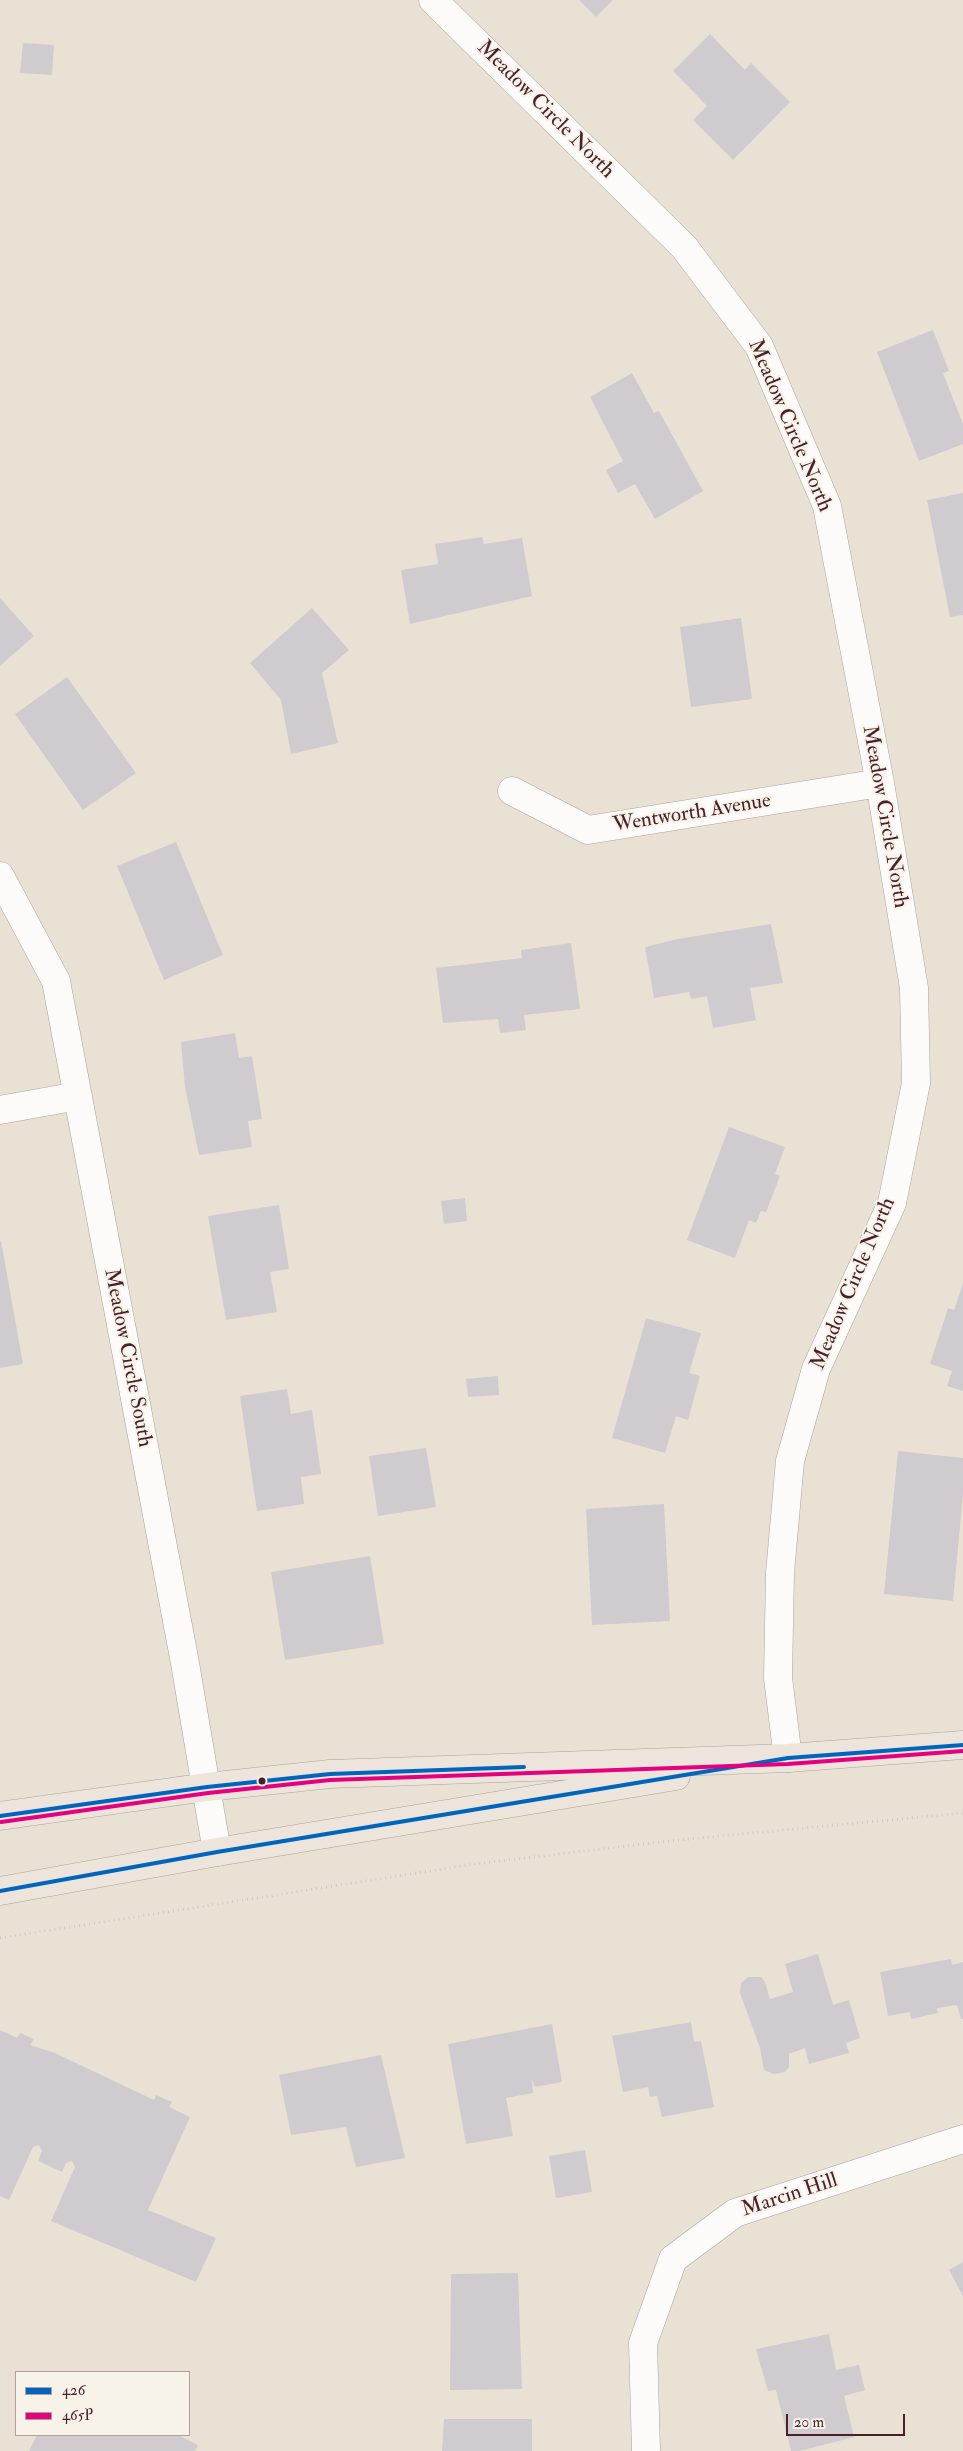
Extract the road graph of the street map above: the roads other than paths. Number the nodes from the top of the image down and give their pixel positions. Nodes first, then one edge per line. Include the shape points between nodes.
1 (433, 0) edge
2 (880, 783) junction
3 (512, 792) dead end
4 (0, 876) edge
5 (78, 1096) junction
6 (0, 1110) edge
7 (963, 1745) edge
8 (788, 1758) junction
9 (207, 1787) junction
10 (0, 1816) edge
11 (217, 1852) junction
12 (0, 1891) edge
13 (963, 2139) edge
14 (646, 2451) edge

1 - 2 street, Meadow Circle North via 684,248 759,346 827,506
2 - 3 street, Wentworth Avenue via 588,830
2 - 8 street, Meadow Circle North via 914,988 916,1084 892,1203 816,1369 790,1461 780,1573 778,1678
4 - 5 street, Meadow Circle South via 56,981
5 - 6 street
5 - 9 street, Meadow Circle South
7 - 8 main road
8 - 9 main road via 330,1774
8 - 11 main road
9 - 10 main road
9 - 11 street, Meadow Circle South
11 - 12 main road
13 - 14 street, Marcin Hill via 735,2213 673,2259 643,2343

